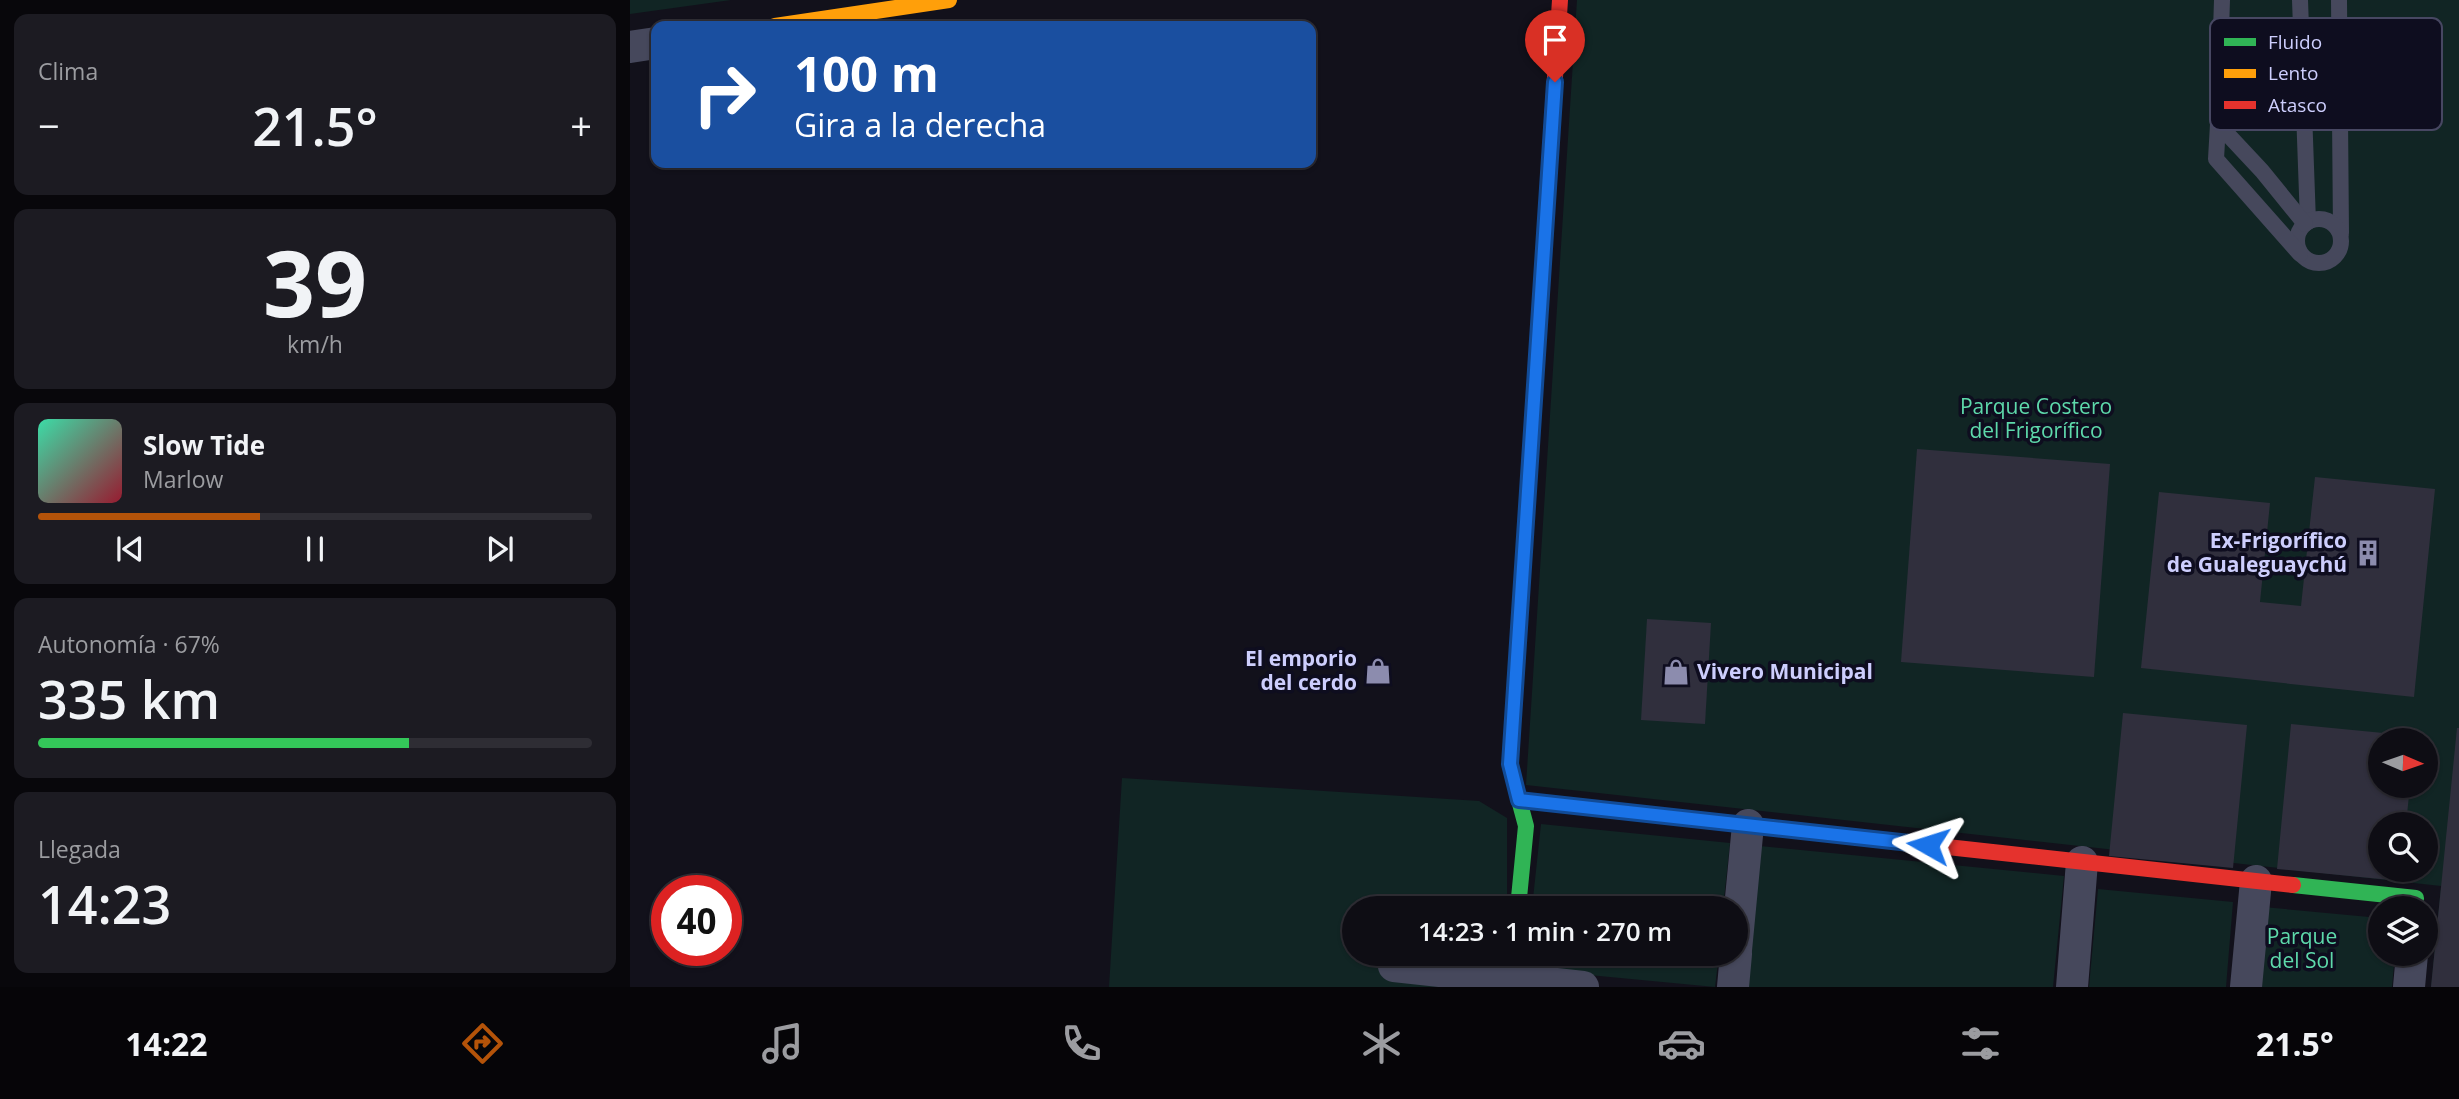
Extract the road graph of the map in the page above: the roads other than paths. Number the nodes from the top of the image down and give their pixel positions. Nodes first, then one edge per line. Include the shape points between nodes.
1 (949, 0) edge
2 (1560, 0) edge
3 (2222, 0) edge
4 (2300, 0) edge
5 (2339, 0) edge
6 (2222, 18) edge
7 (2300, 18) edge
8 (2339, 18) edge
9 (808, 21) edge
10 (651, 44) edge
11 (630, 47) edge
12 (2218, 130) edge
13 (2224, 130) edge
14 (2303, 130) edge
15 (2340, 130) edge
16 (2306, 223) junction
17 (2341, 233) junction
18 (2300, 254) junction
19 (1519, 800) junction
20 (1748, 825) junction
21 (2082, 862) junction
22 (2256, 881) junction
23 (1519, 896) edge
24 (1741, 896) edge
25 (2397, 896) edge
26 (1394, 966) dead end
27 (1734, 966) edge
28 (2411, 966) edge
29 (1511, 973) edge
30 (1583, 987) edge
31 (1732, 987) edge
32 (2072, 987) edge
33 (2246, 987) edge
34 (2409, 987) edge

1 - 9 street
2 - 19 street via 1510,764
3 - 6 lane
4 - 7 lane
5 - 8 lane
10 - 11 street
12 - 18 lane via 2216,159
13 - 16 lane
14 - 16 lane
15 - 17 lane
16 - 17 lane via 2326,219
16 - 18 lane via 2298,234
17 - 18 lane via 2341,248 2333,259 2319,264
19 - 20 street
19 - 23 street via 1526,826
20 - 21 street
20 - 24 street
21 - 22 street
21 - 32 street
22 - 25 street
22 - 33 street
26 - 29 street
27 - 31 street
28 - 34 street
29 - 30 street

